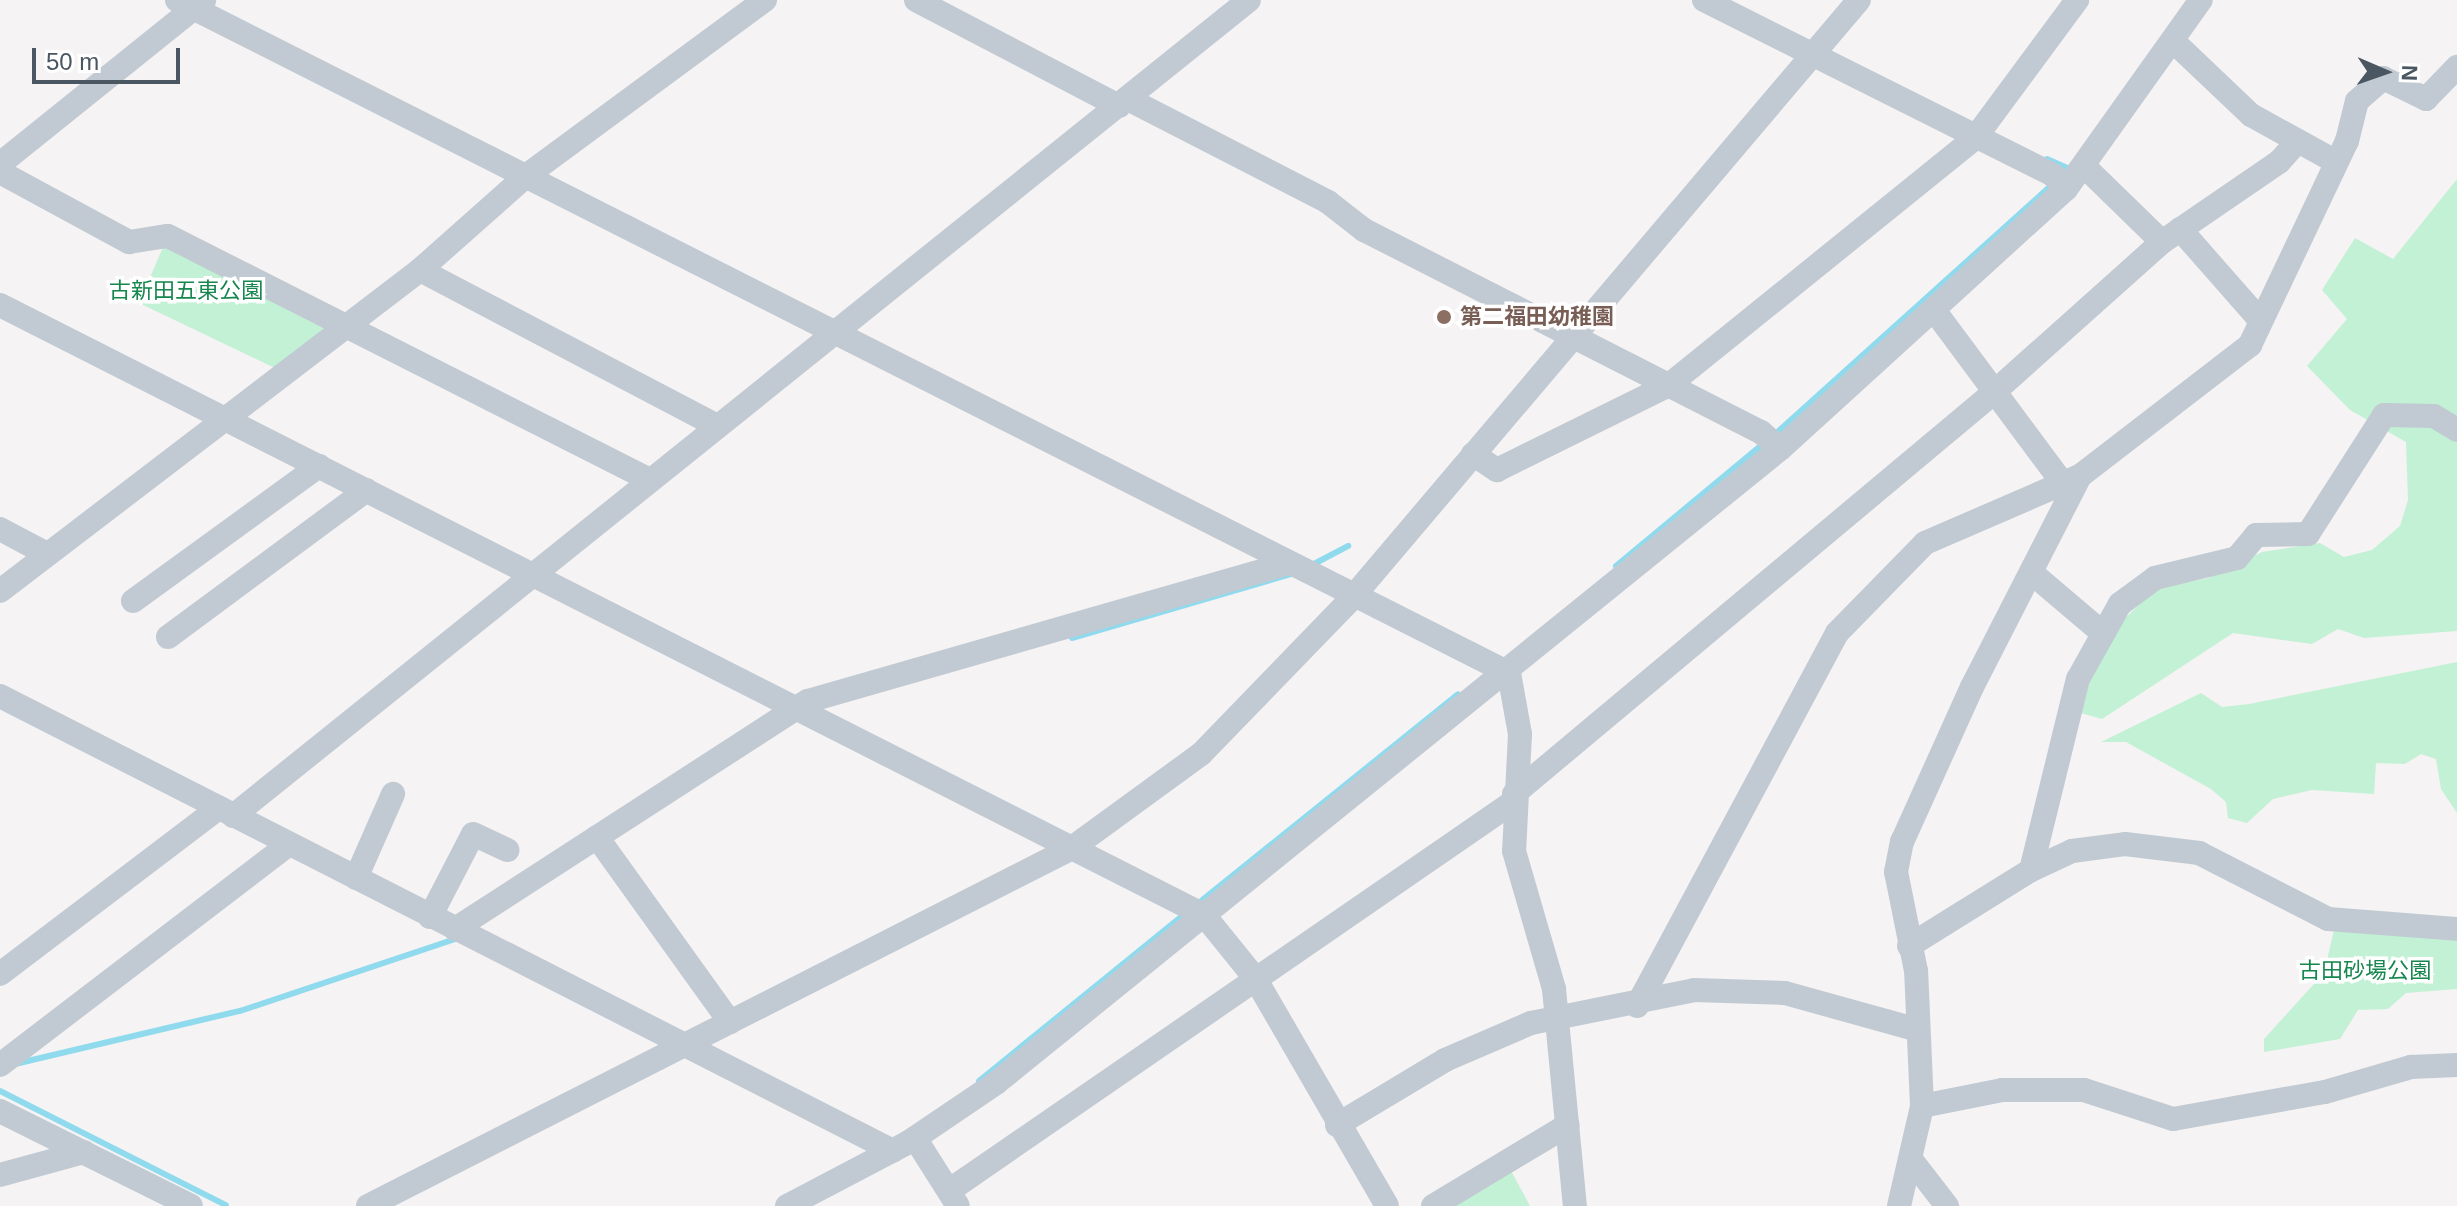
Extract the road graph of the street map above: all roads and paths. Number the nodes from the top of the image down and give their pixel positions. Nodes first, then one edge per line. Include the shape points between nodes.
1 (765, 0) edge
2 (916, 0) edge
3 (1249, 0) edge
4 (1704, 0) edge
5 (1859, 0) edge
6 (2077, 0) edge
7 (2201, 0) edge
8 (190, 4) edge
9 (2173, 41) junction
10 (1812, 55) junction
11 (2457, 67) edge
12 (1129, 104) junction
13 (1980, 140) junction
14 (2298, 141) junction
15 (4, 158) edge
16 (2336, 162) junction
17 (2085, 167) junction
18 (526, 176) junction
19 (2060, 182) junction
20 (2171, 235) junction
21 (420, 270) junction
22 (0, 305) edge
23 (1934, 310) junction
24 (2260, 320) junction
25 (350, 325) junction
26 (842, 334) junction
27 (1572, 336) junction
28 (1674, 388) junction
29 (1992, 394) junction
30 (234, 416) junction
31 (717, 426) junction
32 (2457, 430) edge
33 (1774, 443) junction
34 (1473, 454) junction
35 (319, 466) junction
36 (650, 480) junction
37 (2072, 480) junction
38 (367, 490) junction
39 (0, 529) edge
40 (47, 554) junction
41 (1296, 569) junction
42 (539, 574) junction
43 (2033, 574) junction
44 (0, 591) edge
45 (1352, 598) junction
46 (133, 601) dead end
47 (2099, 630) junction
48 (168, 637) dead end
49 (1509, 673) junction
50 (0, 696) edge
51 (797, 713) junction
52 (393, 794) dead end
53 (1514, 798) junction
54 (234, 810) junction
55 (601, 843) junction
56 (289, 844) junction
57 (1072, 848) junction
58 (508, 850) dead end
59 (2031, 870) junction
60 (359, 871) junction
61 (1195, 910) junction
62 (433, 912) junction
63 (463, 929) junction
64 (2457, 929) edge
65 (1909, 946) junction
66 (0, 974) edge
67 (1255, 978) junction
68 (1637, 1006) junction
69 (1558, 1017) junction
70 (730, 1022) junction
71 (1918, 1030) junction
72 (685, 1045) junction
73 (0, 1065) edge
74 (2457, 1065) edge
75 (1922, 1106) junction
76 (0, 1111) edge
77 (1337, 1125) junction
78 (1568, 1125) junction
79 (915, 1138) junction
80 (885, 1147) junction
81 (84, 1152) junction
82 (1913, 1162) junction
83 (0, 1175) edge
84 (954, 1198) edge
85 (191, 1206) edge
86 (368, 1206) edge
87 (787, 1206) edge
88 (1387, 1206) edge
89 (1433, 1206) edge
90 (1575, 1206) edge
91 (1899, 1206) edge
92 (1947, 1206) edge

1 - 18 street
2 - 12 street
3 - 12 street
4 - 10 street
5 - 10 street
6 - 13 street
7 - 9 street
8 - 15 street
8 - 18 street
9 - 14 street via 2251,115
9 - 17 street
10 - 13 street
10 - 27 street
11 - 16 street via 2426,99 2383,78 2371,83 2352,111
12 - 26 street
12 - 27 street via 1328,202 1364,230
13 - 19 street
13 - 28 street
14 - 16 street
14 - 20 street
15 - 25 street via 129,242 168,236
16 - 24 street
17 - 19 street
17 - 20 street
18 - 21 street
18 - 26 street
19 - 23 street
20 - 24 street
20 - 29 street
21 - 25 street
21 - 31 street
22 - 30 street
23 - 29 street
23 - 33 street
24 - 37 street via 2236,361
25 - 30 street
25 - 36 street
26 - 31 street
26 - 41 street
27 - 28 street
27 - 34 street
28 - 33 street
28 - 34 street via 1497,470
29 - 37 street
29 - 53 street
30 - 35 street
30 - 40 street
31 - 36 street
32 - 47 street via 2434,416 2384,415 2308,534 2256,535 2217,566 2155,578 2135,588
33 - 49 street
34 - 45 street
35 - 38 street
35 - 46 street
36 - 42 street
37 - 43 street
37 - 68 street via 1925,543 1837,633
38 - 42 street
38 - 48 street
39 - 40 street
40 - 44 street
41 - 45 street
41 - 51 street
42 - 51 street
42 - 54 street
43 - 47 street
43 - 65 street via 1972,687 1902,842 1896,872
45 - 49 street
45 - 57 street via 1201,754
47 - 59 street via 2063,729 2053,802
49 - 53 street via 1520,734
49 - 61 street
50 - 54 street
51 - 55 street
51 - 57 street
52 - 60 street
53 - 67 street
53 - 69 street via 1514,851
54 - 56 street
54 - 66 street
55 - 63 street
55 - 70 street
56 - 60 street
56 - 73 street
57 - 61 street
57 - 70 street
58 - 62 street via 473,834
59 - 64 street via 2072,851 2168,846 2199,853 2328,919
59 - 65 street
60 - 62 street
61 - 67 street
61 - 79 street via 996,1083
62 - 63 street
63 - 72 street
65 - 71 street
67 - 77 street
67 - 84 street
68 - 69 street
68 - 71 street via 1694,990 1755,989
69 - 77 street via 1445,1060
69 - 78 street
70 - 72 street
71 - 75 street
72 - 80 street
72 - 86 street
74 - 75 street via 2411,1067 2325,1092 2173,1119 2084,1090 2002,1090
75 - 82 street
76 - 81 street
77 - 88 street
78 - 89 street
78 - 90 street
79 - 80 street
79 - 84 street
80 - 87 street
81 - 83 street
81 - 85 street
82 - 91 street
82 - 92 street

